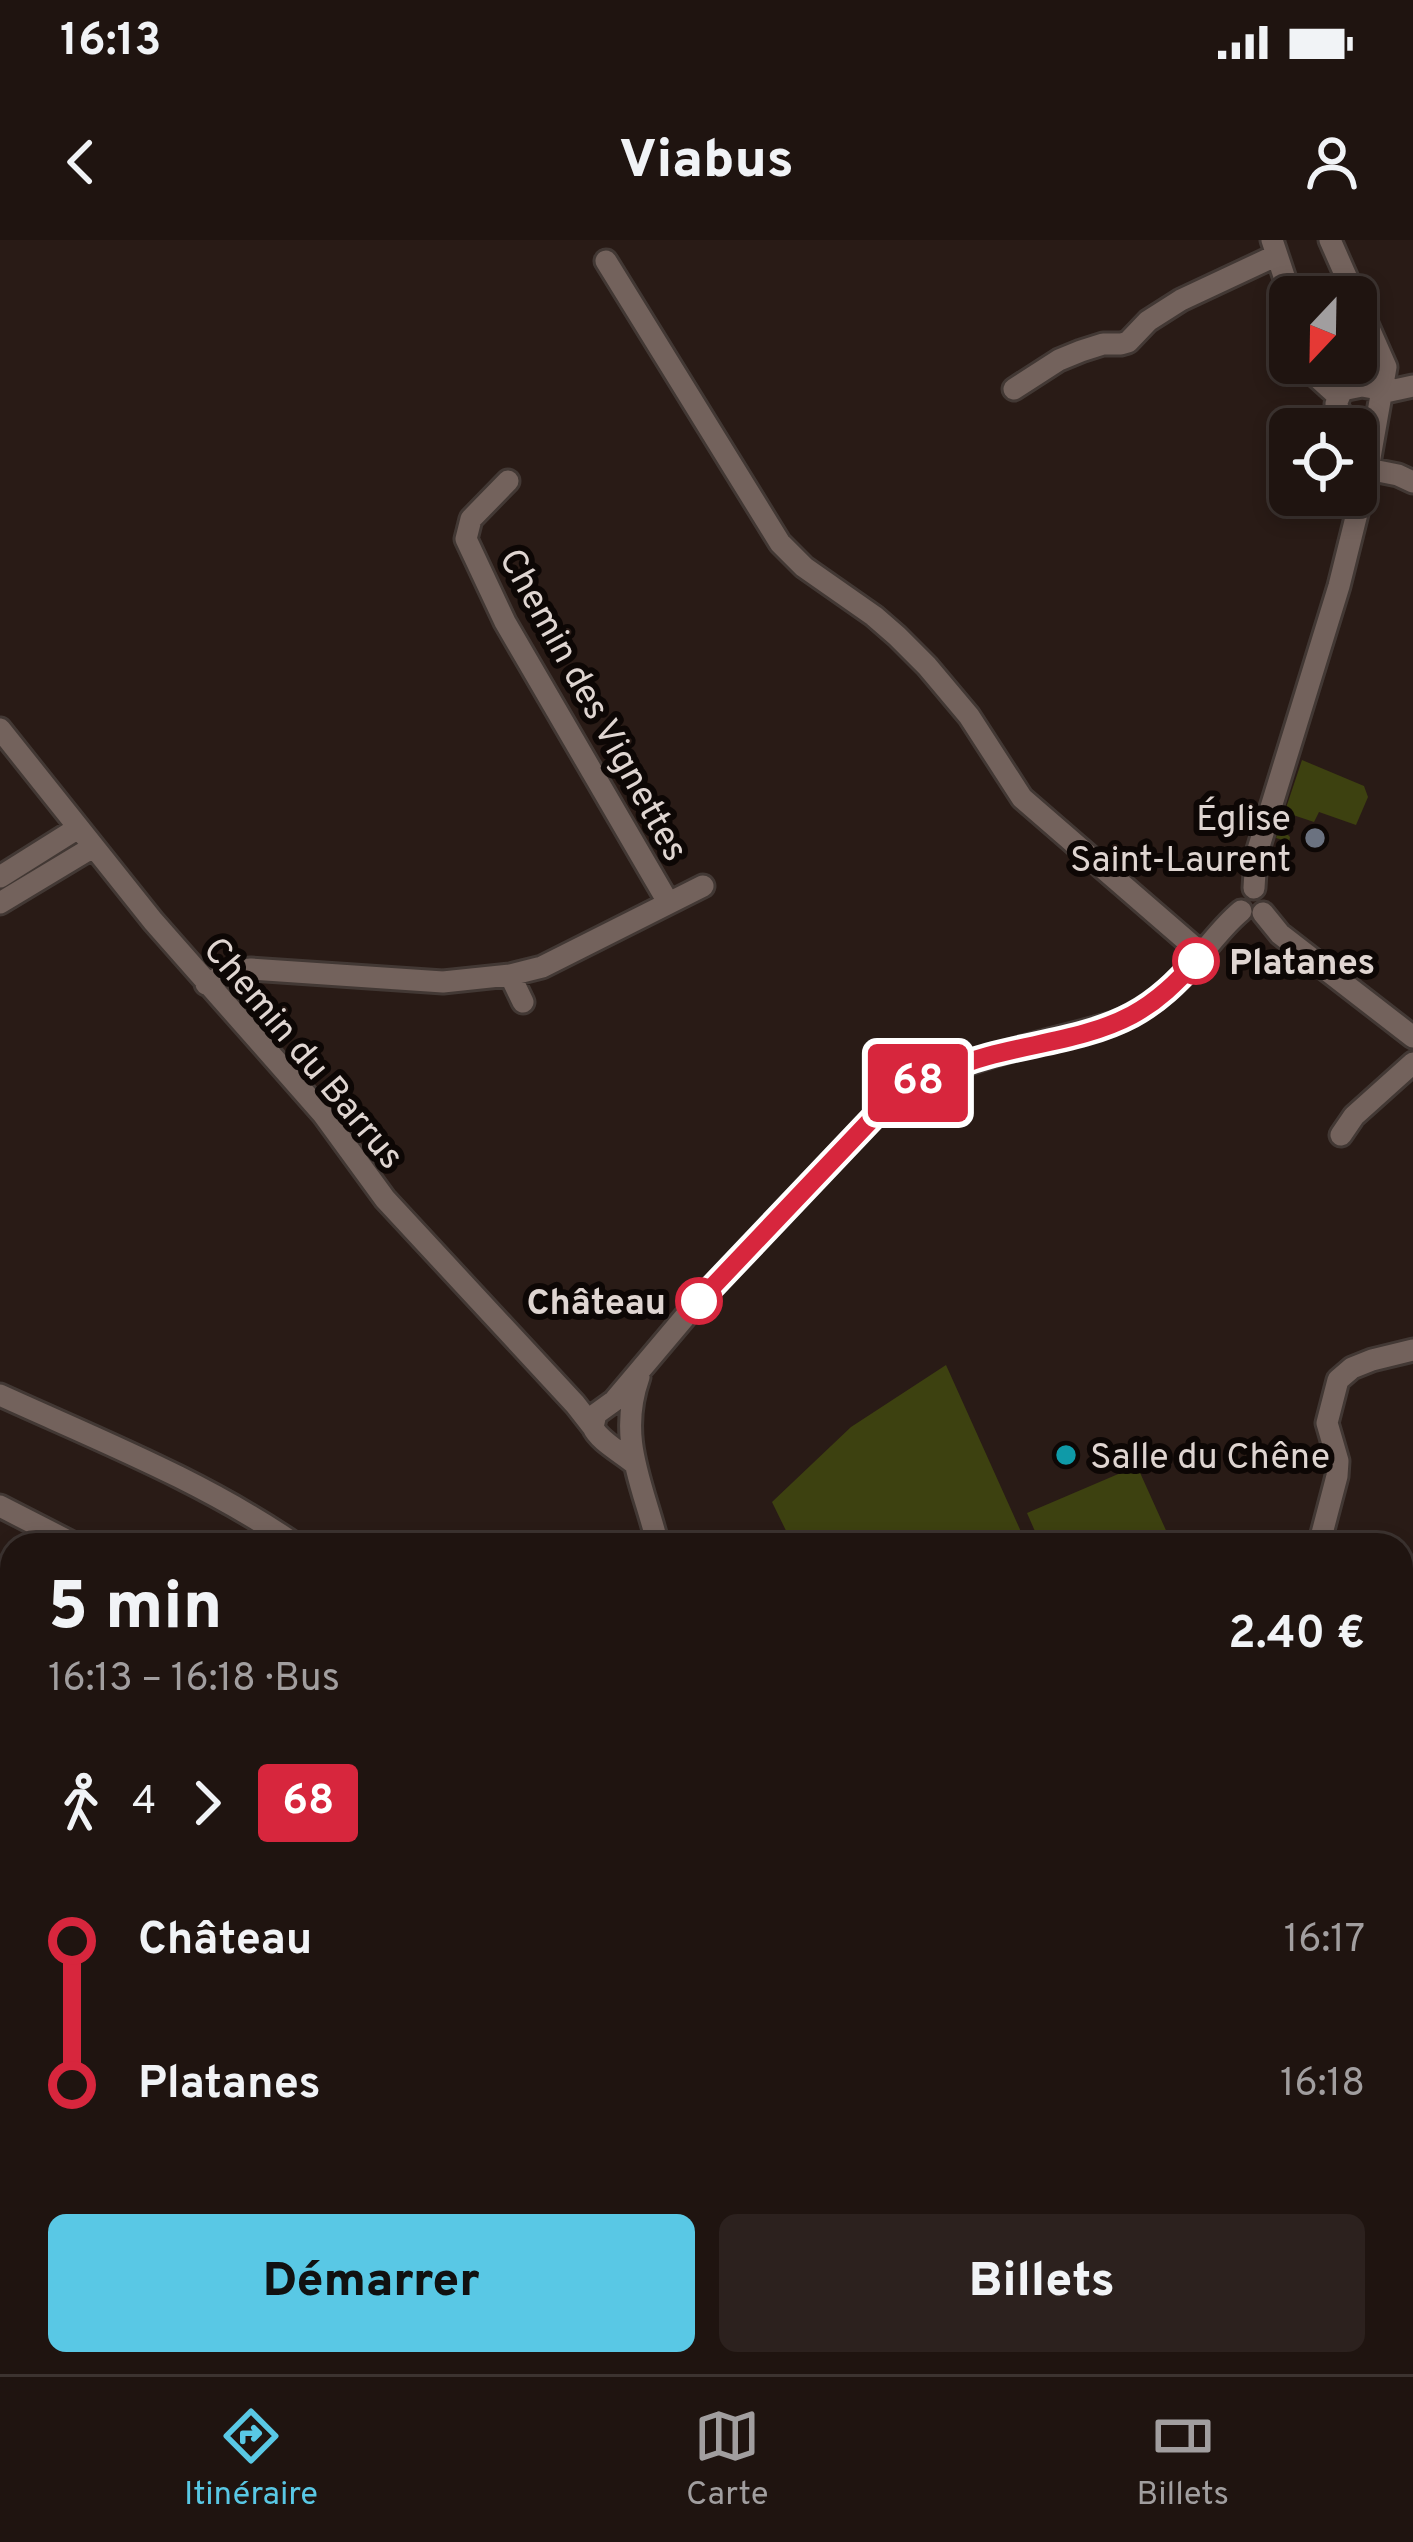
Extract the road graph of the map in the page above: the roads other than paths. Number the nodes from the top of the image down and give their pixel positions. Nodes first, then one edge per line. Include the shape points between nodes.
1 (1330, 240) edge
2 (1275, 247) edge
3 (606, 261) dead end
4 (1284, 276) edge
5 (1327, 384) edge
6 (1413, 386) edge
7 (1014, 388) dead end
8 (1381, 390) junction
9 (1338, 396) junction
10 (1339, 408) edge
11 (1377, 408) edge
12 (1377, 471) edge
13 (508, 481) dead end
14 (1413, 482) edge
15 (1356, 516) edge
16 (0, 730) edge
17 (78, 828) junction
18 (93, 847) junction
19 (0, 877) edge
20 (704, 886) dead end
21 (668, 902) junction
22 (0, 903) edge
23 (1252, 912) junction
24 (1202, 954) junction
25 (509, 975) junction
26 (206, 984) junction
27 (523, 1002) dead end
28 (1413, 1036) edge
29 (1413, 1064) edge
30 (1341, 1135) dead end
31 (1413, 1350) edge
32 (643, 1365) junction
33 (0, 1395) edge
34 (603, 1422) junction
35 (628, 1425) junction
36 (634, 1464) junction
37 (0, 1506) edge
38 (53, 1533) edge
39 (278, 1533) edge
40 (655, 1533) edge
41 (1322, 1533) edge

1 - 8 street via 1386,367
2 - 4 street
2 - 7 street via 1148,321 1128,341 1059,360
3 - 24 street via 780,544 928,666 1022,799
5 - 9 street
6 - 8 street
8 - 9 street via 1352,387
8 - 11 street
9 - 10 street
12 - 14 street
13 - 21 street, Chemin des Vignettes via 471,519 466,539 505,622
15 - 23 street via 1256,856 1253,888 1267,906
16 - 17 street, Chemin du Barrus
17 - 18 street, Chemin du Barrus
17 - 19 street
18 - 22 street
18 - 26 street, Chemin du Barrus
20 - 21 street
21 - 25 street via 542,967
23 - 24 street via 1221,929
23 - 28 street
24 - 32 street via 1160,998 1117,1022 968,1063 887,1103
25 - 26 street via 442,982 251,969
25 - 27 street
26 - 34 street, Chemin du Barrus via 323,1114 385,1199 574,1404
29 - 30 street
31 - 41 street via 1338,1380 1327,1424 1337,1476
32 - 34 street
32 - 35 street
33 - 39 street via 203,1489
34 - 35 street via 622,1440
34 - 36 street
35 - 36 street
36 - 40 street
37 - 38 street

